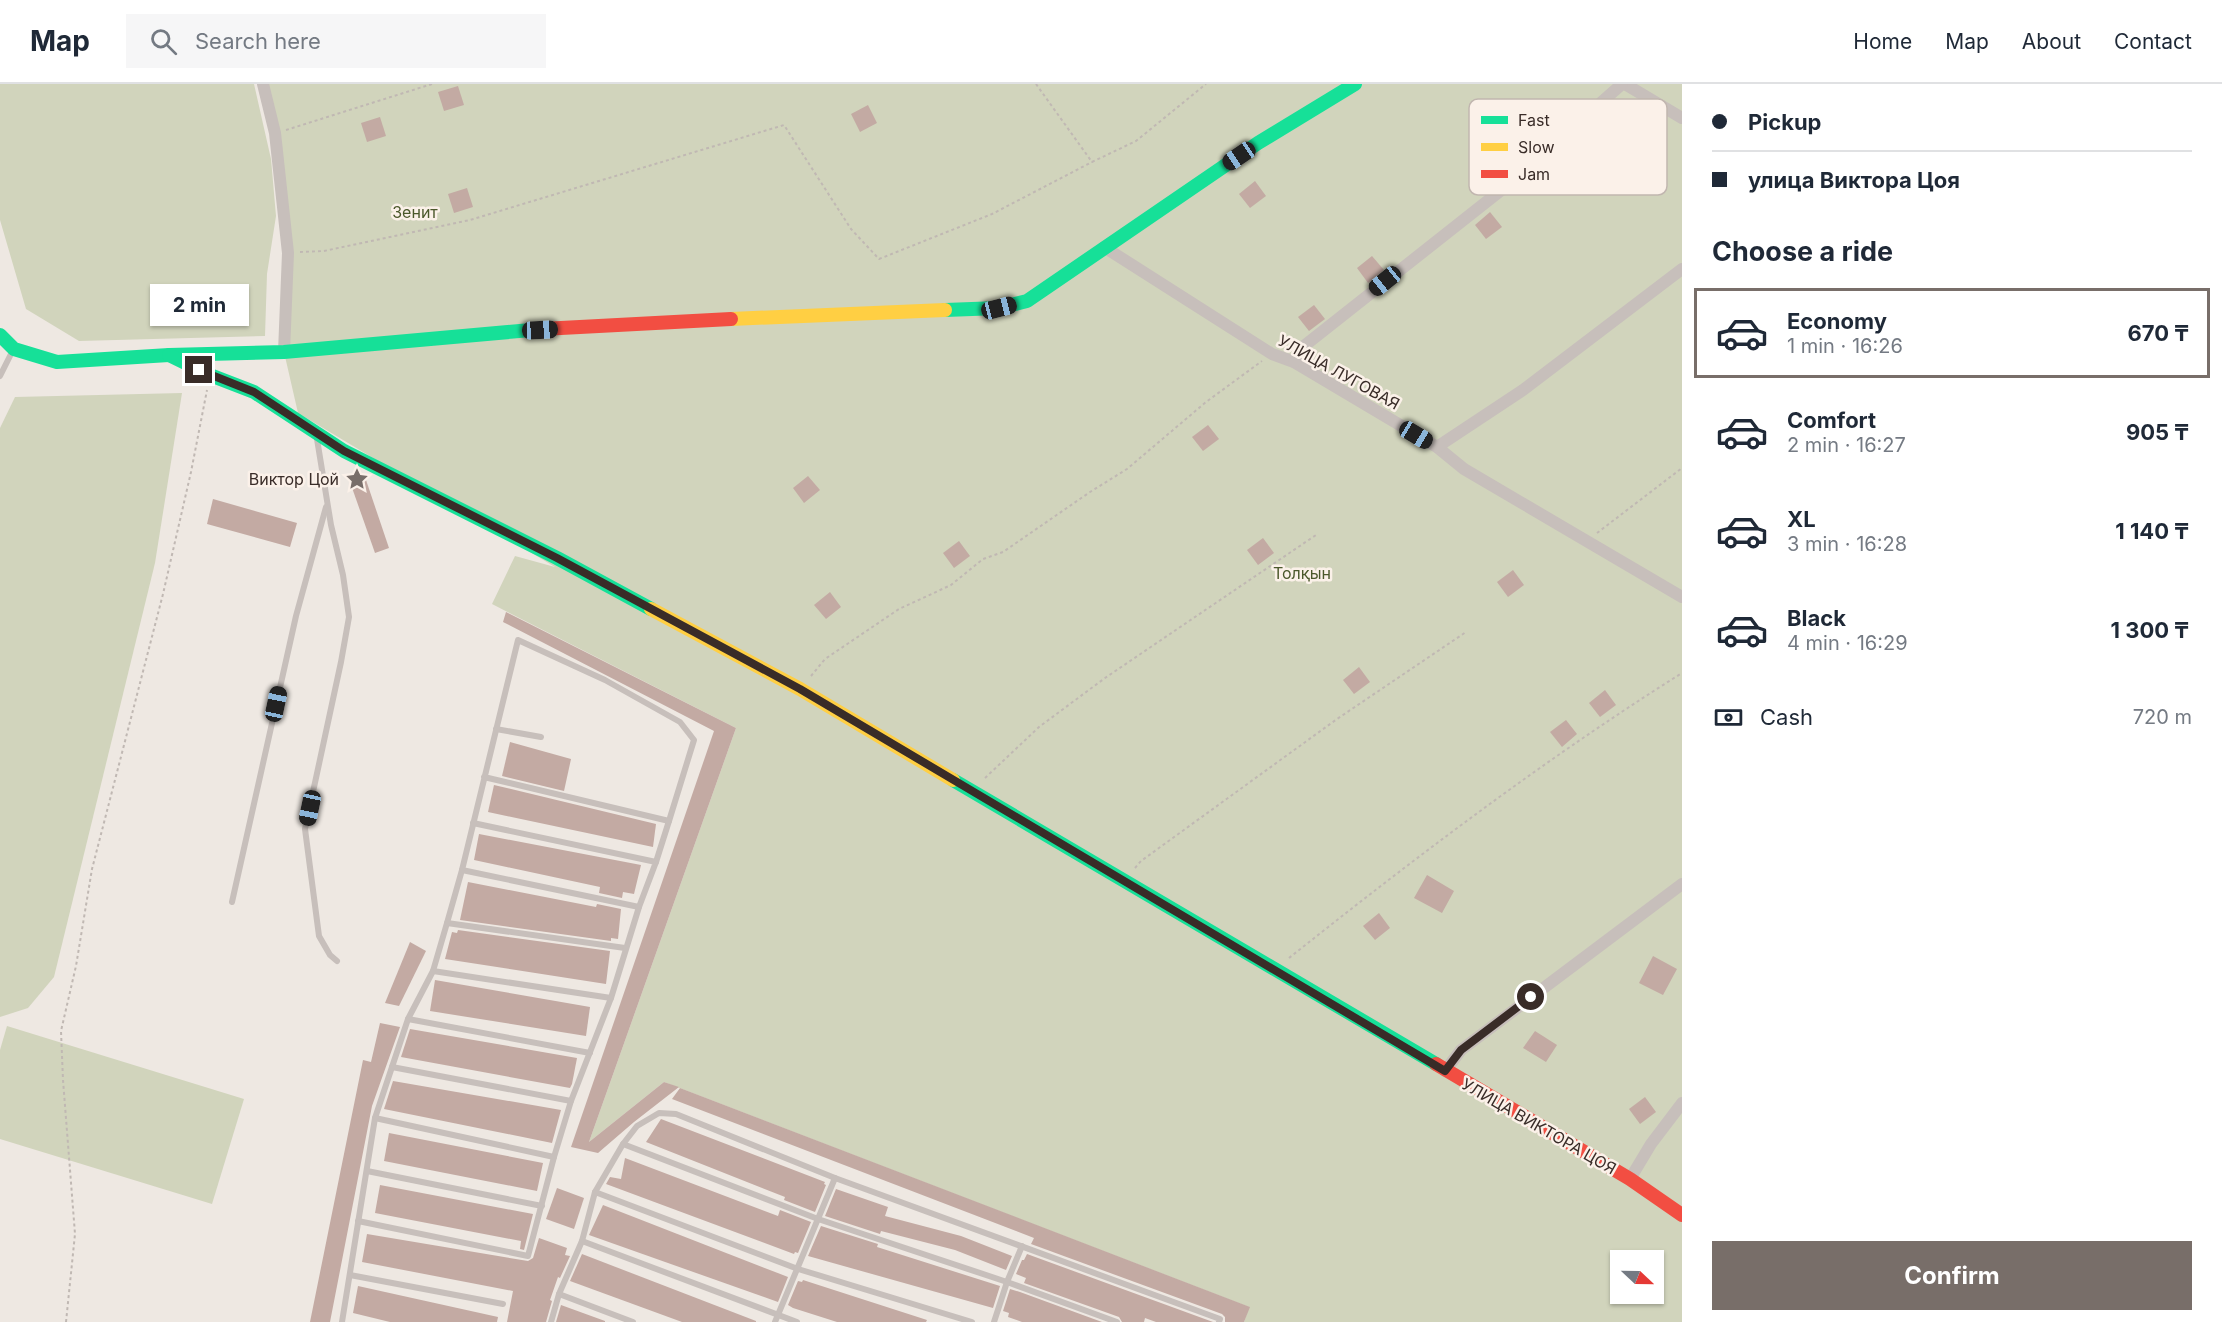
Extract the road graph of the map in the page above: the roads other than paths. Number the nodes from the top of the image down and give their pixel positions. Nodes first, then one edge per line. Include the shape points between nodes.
1 (264, 84) edge
2 (1355, 84) edge
3 (1623, 84) edge
4 (1606, 99) edge
5 (1649, 99) edge
6 (1667, 109) edge
7 (1682, 118) edge
8 (1495, 195) edge
9 (1104, 247) junction
10 (1682, 269) edge
11 (0, 334) edge
12 (14, 349) junction
13 (284, 352) junction
14 (169, 355) junction
15 (1294, 362) junction
16 (0, 376) edge
17 (316, 433) junction
18 (1437, 447) junction
19 (327, 503) junction
20 (1682, 597) edge
21 (496, 729) junction
22 (541, 737) dead end
23 (484, 777) junction
24 (669, 821) junction
25 (473, 823) junction
26 (656, 862) junction
27 (462, 870) junction
28 (1682, 884) edge
29 (232, 902) dead end
30 (639, 907) junction
31 (447, 923) junction
32 (625, 948) junction
33 (337, 961) dead end
34 (432, 970) junction
35 (611, 998) junction
36 (408, 1019) junction
37 (590, 1053) junction
38 (392, 1067) junction
39 (1445, 1071) junction
40 (571, 1101) junction
41 (1682, 1103) edge
42 (375, 1118) junction
43 (622, 1144) junction
44 (554, 1157) junction
45 (367, 1171) junction
46 (835, 1178) junction
47 (1630, 1179) junction
48 (595, 1192) junction
49 (542, 1206) junction
50 (1682, 1215) edge
51 (818, 1219) junction
52 (358, 1221) junction
53 (582, 1241) junction
54 (1022, 1246) junction
55 (798, 1269) junction
56 (350, 1275) junction
57 (1007, 1282) junction
58 (559, 1294) junction
59 (503, 1304) dead end
60 (776, 1319) edge
61 (342, 1322) edge
62 (551, 1322) edge
63 (633, 1322) edge
64 (796, 1322) edge
65 (972, 1322) edge
66 (994, 1322) edge
67 (1116, 1322) edge
68 (1219, 1322) edge

1 - 13 street via 275,133 288,253
2 - 9 street via 1258,143
3 - 4 street
3 - 5 street
6 - 7 street
8 - 15 street via 1304,346
9 - 13 street via 1027,300 999,308 495,332
9 - 15 street, УЛИЦА ЛУГОВАЯ via 1272,354
10 - 18 street via 1523,390
11 - 12 street
12 - 14 street via 57,362
12 - 16 lane
13 - 14 street
14 - 17 street, УЛИЦА ВИКТОРА ЦОЯ via 254,392
15 - 18 street, УЛИЦА ЛУГОВАЯ
17 - 19 lane
17 - 39 street, УЛИЦА ВИКТОРА ЦОЯ via 800,689
18 - 20 street, УЛИЦА ЛУГОВАЯ via 1464,469
19 - 29 lane via 296,616
19 - 33 lane via 349,617 305,829 319,936
21 - 22 lane
21 - 23 lane
21 - 24 lane via 518,640 604,680 680,722 694,740
23 - 24 lane
23 - 25 lane
24 - 26 lane
25 - 26 lane
25 - 27 lane
26 - 30 lane
27 - 30 lane
27 - 31 lane
28 - 39 street via 1461,1050
30 - 32 lane
31 - 32 lane
31 - 34 lane
32 - 35 lane
34 - 35 lane
34 - 36 lane
35 - 37 lane
36 - 37 lane
36 - 38 lane
37 - 40 lane
38 - 40 lane
38 - 42 lane
39 - 47 street, УЛИЦА ВИКТОРА ЦОЯ
40 - 44 lane
41 - 47 street
42 - 44 lane
42 - 45 lane
43 - 46 lane via 644,1121 659,1113 676,1114
43 - 48 lane
43 - 51 lane
44 - 49 lane
45 - 49 lane
45 - 52 lane
46 - 51 lane
46 - 54 lane
47 - 50 street, УЛИЦА ВИКТОРА ЦОЯ
48 - 53 lane
48 - 55 lane
49 - 52 lane via 528,1257
51 - 55 lane
51 - 57 lane
52 - 56 lane
53 - 58 lane
53 - 60 lane
54 - 57 lane
54 - 68 lane via 1220,1319
55 - 60 lane
55 - 65 lane
56 - 59 lane
56 - 61 lane
57 - 66 lane
57 - 67 lane
58 - 62 lane
58 - 63 lane
60 - 64 lane

